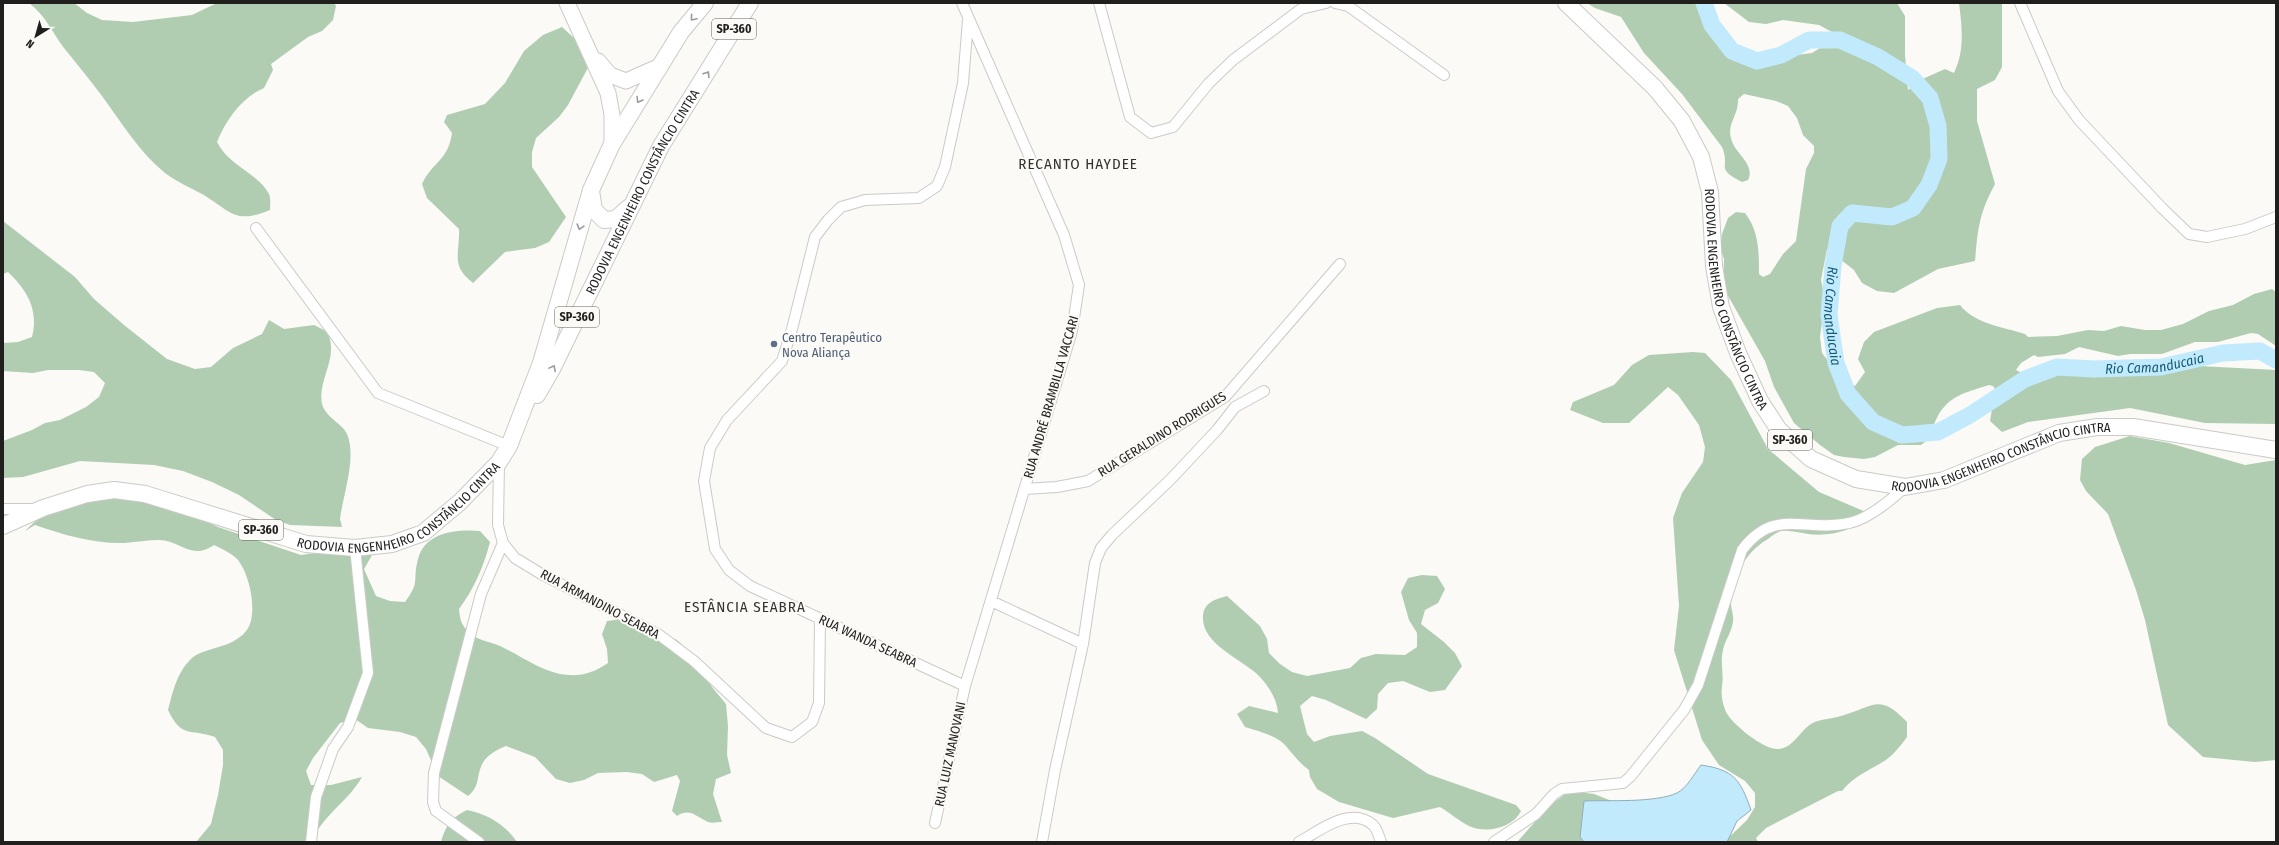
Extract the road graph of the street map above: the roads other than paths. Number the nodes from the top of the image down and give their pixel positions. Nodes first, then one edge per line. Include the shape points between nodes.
1 (567, 3) edge
2 (705, 3) edge
3 (750, 3) edge
4 (962, 3) edge
5 (1099, 3) edge
6 (1326, 3) edge
7 (1335, 3) edge
8 (1566, 3) edge
9 (2020, 3) edge
10 (968, 20) junction
11 (591, 52) junction
12 (660, 66) junction
13 (1444, 76) dead end
14 (612, 144) junction
15 (591, 190) junction
16 (631, 205) junction
17 (2276, 217) edge
18 (256, 228) dead end
19 (1340, 264) dead end
20 (1264, 391) dead end
21 (519, 426) junction
22 (510, 446) junction
23 (2276, 450) edge
24 (499, 462) junction
25 (1906, 487) junction
26 (1025, 488) junction
27 (43, 508) junction
28 (3, 509) edge
29 (3, 526) edge
30 (504, 543) junction
31 (355, 548) junction
32 (991, 601) junction
33 (820, 619) junction
34 (1083, 644) junction
35 (965, 686) junction
36 (936, 823) dead end
37 (311, 842) edge
38 (479, 842) edge
39 (1042, 842) edge
40 (1299, 842) edge
41 (1381, 842) edge
42 (1494, 842) edge

1 - 11 main road
2 -> 12 main road, RODOVIA ENGENHEIRO CONSTÂNCIO CINTRA / SP-360 via 681,32
16 -> 3 main road, RODOVIA ENGENHEIRO CONSTÂNCIO CINTRA / SP-360 via 661,146
4 - 10 street, RUA ANDRÉ BRAMBILLA VACCARI
5 - 6 street via 1130,117 1151,133 1174,127 1209,83 1233,60 1301,9
7 - 13 street via 1348,6
8 - 25 main road, RODOVIA ENGENHEIRO CONSTÂNCIO CINTRA / SP-360 via 1655,88 1682,120 1701,157 1710,192 1714,266 1721,307 1760,401 1779,430 1811,459 1856,479
9 - 17 street via 2058,91 2079,120 2189,234 2208,237 2245,229
10 - 26 street, RUA ANDRÉ BRAMBILLA VACCARI via 1064,235 1079,285 1072,331
10 - 33 street, RUA WANDA SEABRA via 963,83 945,167 937,186 919,198 865,200 841,207 828,220 816,237 782,361 727,420 710,448 704,480 715,549 729,570 750,586
11 - 12 main road via 610,75 626,81
11 - 14 main road via 608,93 612,115
12 -> 14 main road, RODOVIA ENGENHEIRO CONSTÂNCIO CINTRA / SP-360
14 - 15 main road, RODOVIA ENGENHEIRO CONSTÂNCIO CINTRA / SP-360
15 - 16 main road via 594,210 604,220 616,219
15 -> 21 main road, RODOVIA ENGENHEIRO CONSTÂNCIO CINTRA / SP-360 via 541,363
21 -> 16 main road, RODOVIA ENGENHEIRO CONSTÂNCIO CINTRA / SP-360 via 552,369
18 - 22 street via 378,393
19 - 26 street, RUA GERALDINO RODRIGUES via 1225,397 1088,481 1058,487
20 - 34 street via 1235,407 1170,480 1101,548 1095,564
21 - 22 main road, RODOVIA ENGENHEIRO CONSTÂNCIO CINTRA / SP-360
22 - 24 main road, RODOVIA ENGENHEIRO CONSTÂNCIO CINTRA / SP-360
23 - 25 main road, RODOVIA ENGENHEIRO CONSTÂNCIO CINTRA / SP-360 via 2133,428 2098,426 2059,433 1944,480
24 - 30 street, RUA ARMANDINO SEABRA via 498,525
24 - 31 main road, RODOVIA ENGENHEIRO CONSTÂNCIO CINTRA / SP-360 via 460,502 423,533 392,544
25 - 42 street via 1887,504 1851,523 1834,526 1779,524 1755,534 1742,550 1698,685 1684,710 1630,777 1623,782 1562,789 1536,814
26 - 32 street, RUA ANDRÉ BRAMBILLA VACCARI
27 - 28 street
27 - 29 main road, RODOVIA ENGENHEIRO CONSTÂNCIO CINTRA / SP-360
27 - 31 main road, RODOVIA ENGENHEIRO CONSTÂNCIO CINTRA / SP-360 via 87,494 114,490 145,494 306,544
30 - 33 street, RUA ARMANDINO SEABRA via 516,558 543,575 658,634 694,661 766,728 792,737 812,722 819,703
30 - 38 street via 481,594 434,773 433,802 436,811
31 - 37 street via 368,673 348,727 333,749 316,797
32 - 34 street
32 - 35 street, RUA ANDRÉ BRAMBILLA VACCARI
33 - 35 street, RUA WANDA SEABRA
34 - 39 street
35 - 36 street, RUA LUIZ MANOVANI
40 - 41 street via 1341,819 1359,817 1374,825

